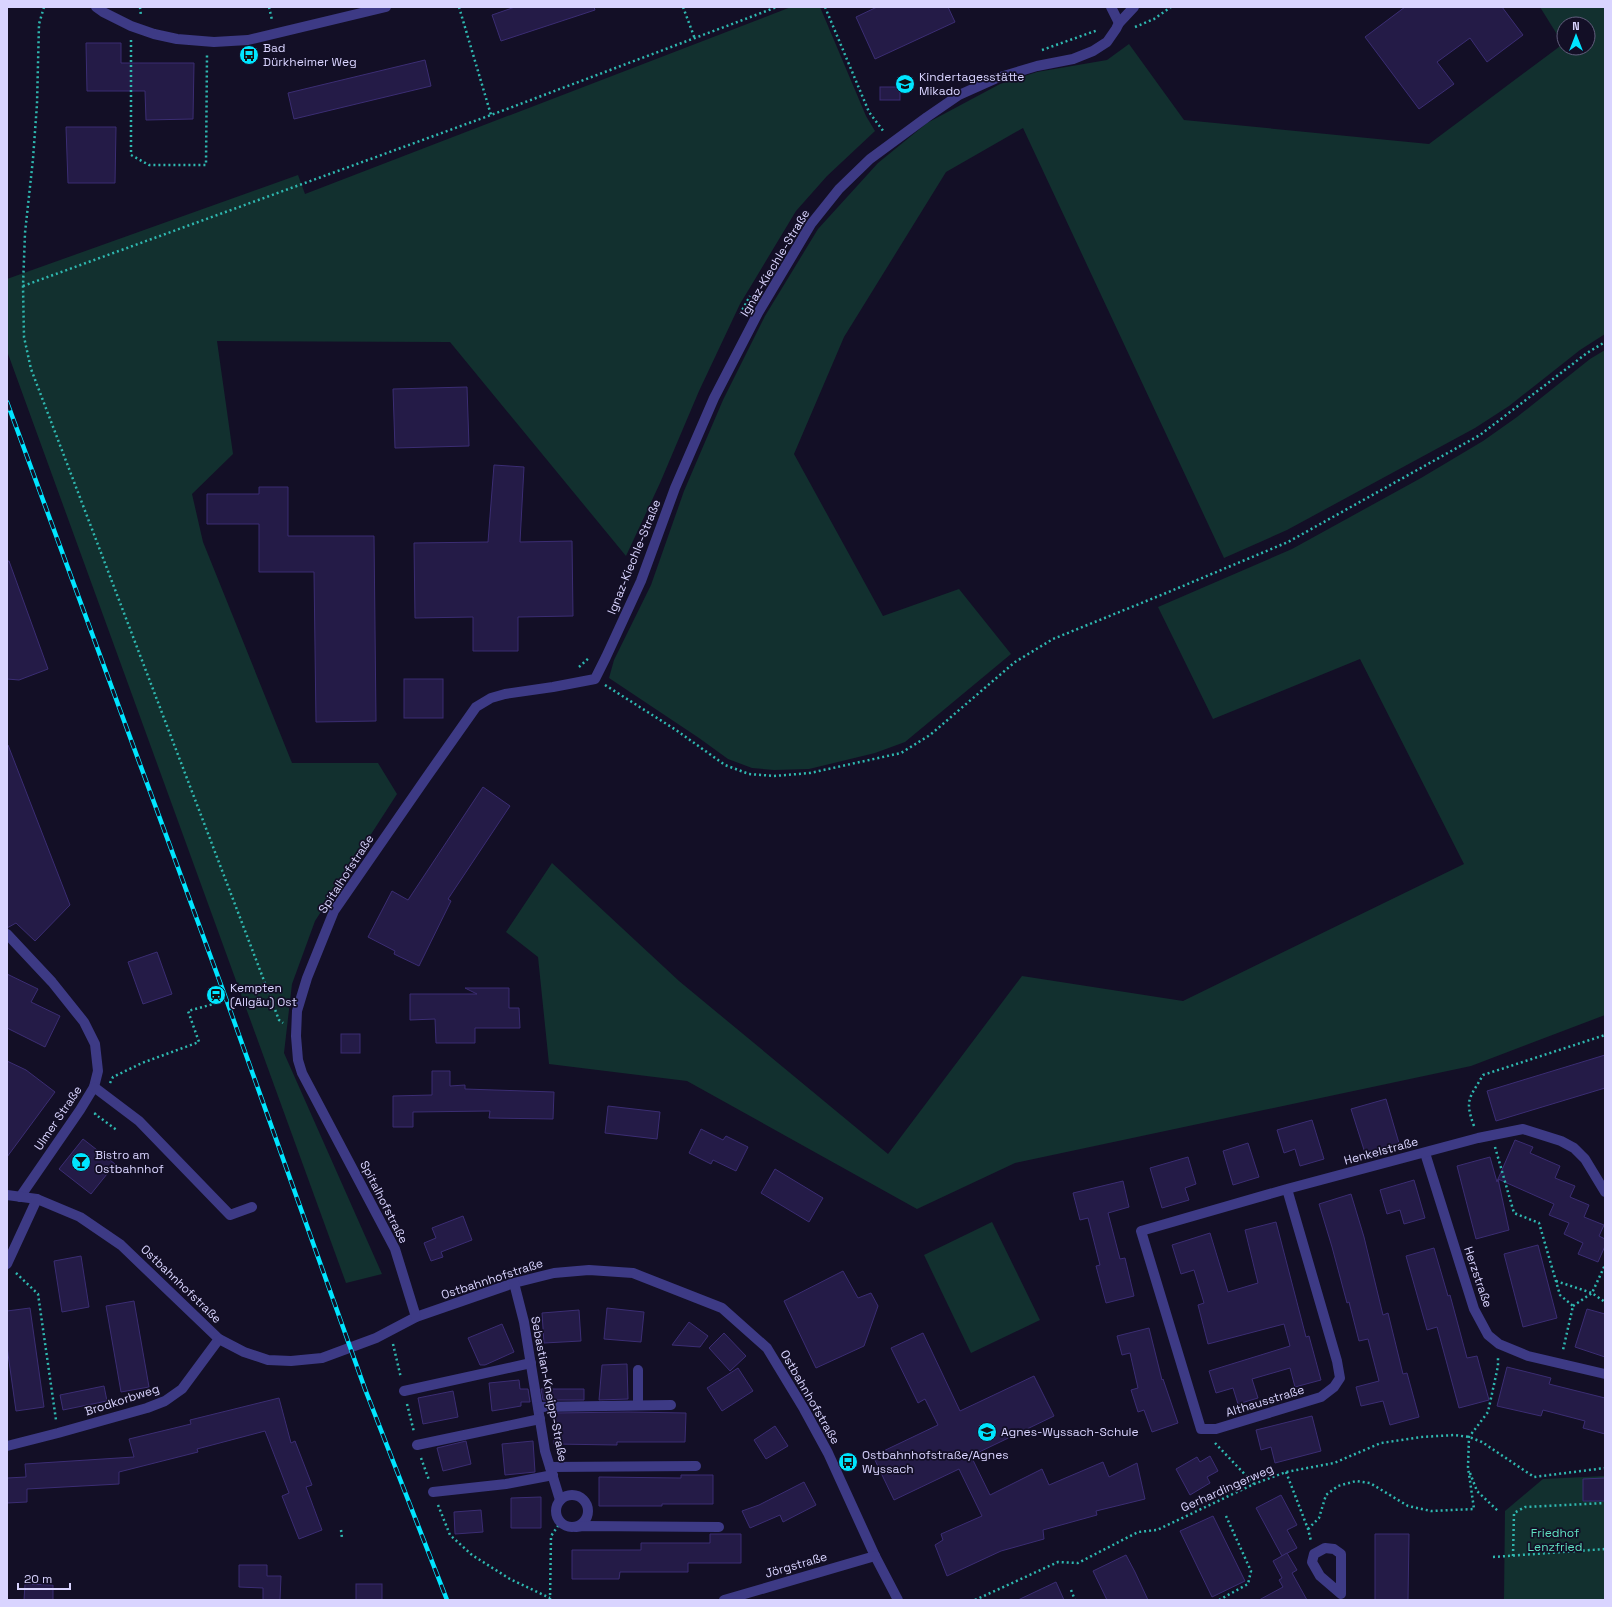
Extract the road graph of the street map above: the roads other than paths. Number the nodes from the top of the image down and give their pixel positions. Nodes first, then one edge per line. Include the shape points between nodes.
1 (96, 7) edge
2 (386, 7) edge
3 (1111, 7) edge
4 (1134, 7) edge
5 (1119, 23) junction
6 (595, 679) joint
7 (7, 934) edge
8 (94, 1087) junction
9 (1425, 1153) junction
10 (1287, 1189) junction
11 (1605, 1192) edge
12 (7, 1195) edge
13 (20, 1197) junction
14 (37, 1199) junction
15 (252, 1206) dead end
16 (10, 1267) edge
17 (514, 1283) junction
18 (416, 1317) junction
19 (219, 1339) junction
20 (531, 1363) junction
21 (638, 1370) dead end
22 (1605, 1374) edge
23 (404, 1391) dead end
24 (638, 1405) junction
25 (671, 1405) dead end
26 (538, 1407) junction
27 (540, 1419) junction
28 (1200, 1429) joint
29 (417, 1445) dead end
30 (7, 1446) edge
31 (696, 1466) dead end
32 (552, 1471) junction
33 (433, 1492) dead end
34 (560, 1500) junction
35 (576, 1527) junction
36 (719, 1527) dead end
37 (875, 1556) junction
38 (1341, 1597) edge
39 (724, 1600) edge
40 (898, 1600) edge

1 - 2 street via 131,26 177,40 207,42 248,40
3 - 5 street
4 - 5 street, Ignaz-Kiechle-Straße
5 - 6 street, Ignaz-Kiechle-Straße via 1107,42 1093,51 1073,59 997,78 959,95 870,159 839,189 811,224 758,313 714,398 675,488 641,581
6 - 18 street, Spitalhofstraße via 505,694 490,698 476,707 334,912 307,978 297,1011 296,1036 302,1073 395,1249
7 - 8 street, Ulmer Straße via 52,982 84,1022 95,1044 98,1071
8 - 13 street, Ulmer Straße
8 - 15 street via 139,1121 230,1215
9 - 10 street, Henkelstraße
9 - 11 street, Henkelstraße via 1523,1129 1561,1141 1574,1148 1585,1159
9 - 22 street, Herzstraße via 1474,1309 1488,1335 1498,1344 1528,1356
10 - 28 street, Althausstraße via 1340,1378 1334,1387 1316,1399 1216,1429
10 - 28 street, Henkelstraße via 1141,1231
12 - 13 street, Ostbahnhofstraße
13 - 14 street, Ostbahnhofstraße
14 - 16 street
14 - 19 street, Ostbahnhofstraße via 80,1217 121,1245
17 - 18 street, Ostbahnhofstraße
17 - 20 street, Sebastian-Kneipp-Straße
17 - 37 street, Ostbahnhofstraße via 554,1273 590,1270 633,1273 722,1308 767,1348 828,1453
18 - 19 street, Ostbahnhofstraße via 376,1338 322,1358 268,1360 244,1352
19 - 30 street, Brodkorbweg via 182,1389 165,1401
20 - 23 street
20 - 26 street, Sebastian-Kneipp-Straße
21 - 24 street
24 - 25 street
24 - 26 street
26 - 27 street, Sebastian-Kneipp-Straße
27 - 29 street
27 - 32 street, Sebastian-Kneipp-Straße via 545,1451
31 - 32 street
32 - 33 street via 506,1484
32 - 34 street, Sebastian-Kneipp-Straße
34 - 35 street, Sebastian-Kneipp-Straße via 556,1509 560,1523
34 - 35 street via 570,1495 575,1496 587,1506 587,1516 581,1525
35 - 36 street
37 - 39 street, Jörgstraße
37 - 40 street, Ostbahnhofstraße
38 - 38 street via 1341,1554 1334,1549 1325,1548 1314,1554 1312,1562 1320,1576

